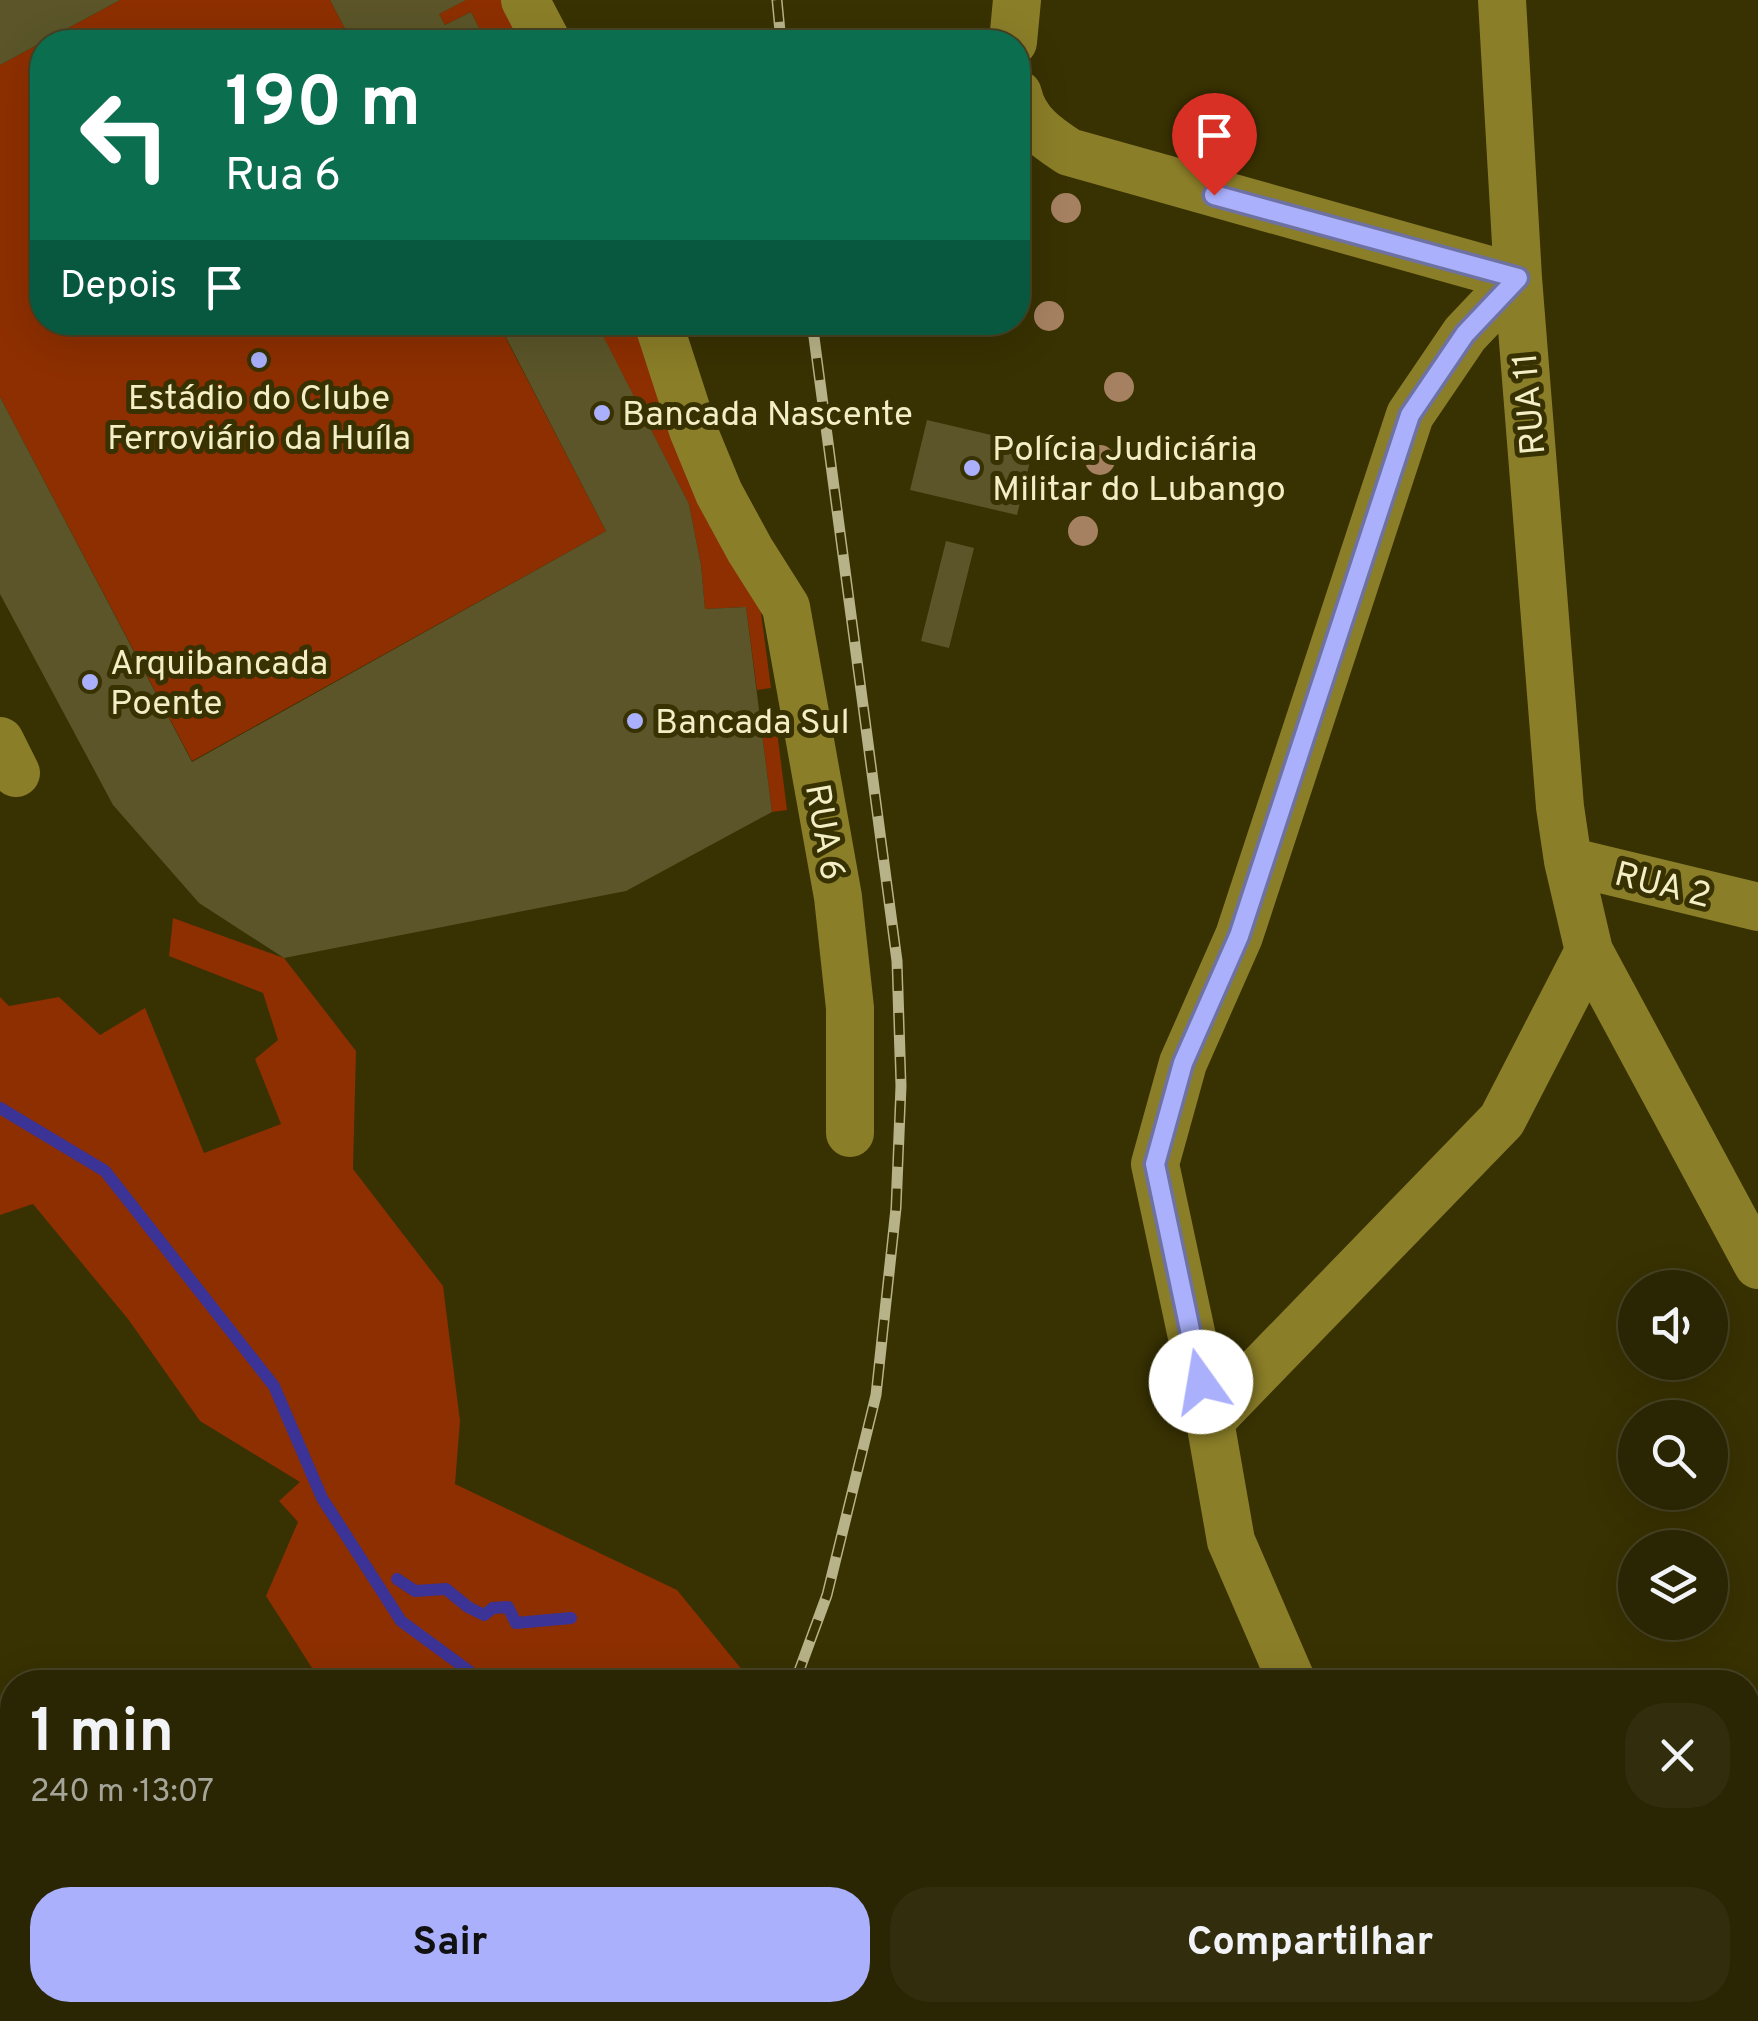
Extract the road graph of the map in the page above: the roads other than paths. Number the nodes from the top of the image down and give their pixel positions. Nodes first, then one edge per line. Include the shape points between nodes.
1 (525, 0) edge
2 (1502, 0) edge
3 (541, 30) edge
4 (1030, 119) edge
5 (1518, 278) junction
6 (662, 335) edge
7 (1568, 861) junction
8 (1758, 907) edge
9 (1589, 951) junction
10 (850, 1133) dead end
11 (1758, 1265) edge
12 (1210, 1421) junction
13 (1287, 1670) edge

1 - 3 street
2 - 5 street, RUA 11
4 - 5 street via 1069,152
5 - 7 street, RUA 11
5 - 12 street via 1465,334 1410,415 1239,936 1183,1063 1155,1164
6 - 10 street, RUA 6 via 719,493 786,607 838,897 850,1008
7 - 8 street, RUA 2
7 - 9 street, RUA 11
9 - 11 street, RUA 11
9 - 12 street via 1502,1120
12 - 13 street via 1231,1542

